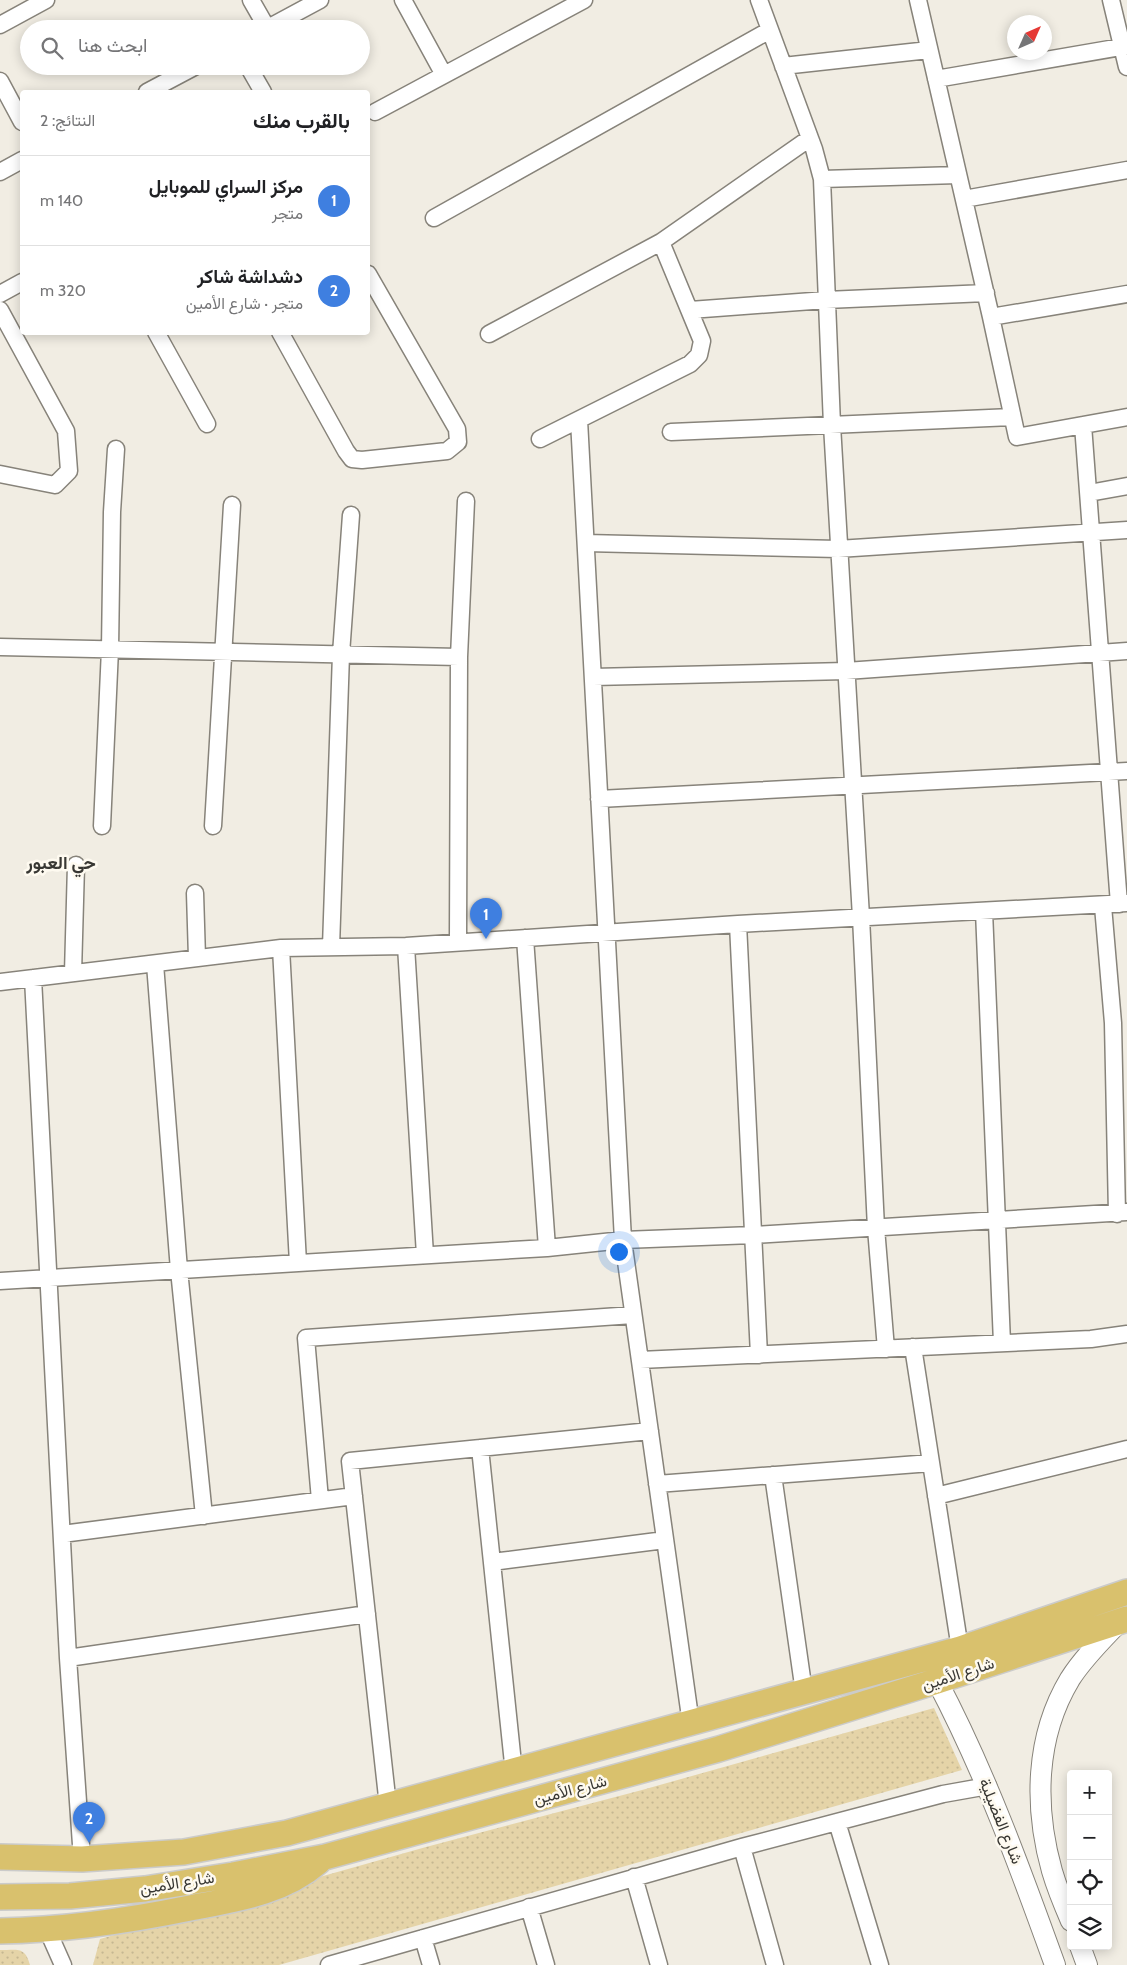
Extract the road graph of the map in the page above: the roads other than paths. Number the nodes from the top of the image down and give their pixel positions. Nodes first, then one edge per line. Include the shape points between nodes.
1 (46, 0) edge
2 (251, 0) edge
3 (320, 0) edge
4 (403, 0) edge
5 (584, 0) edge
6 (759, 0) edge
7 (918, 0) edge
8 (1111, 0) edge
9 (261, 20) edge
10 (283, 20) edge
11 (0, 25) edge
12 (770, 30) junction
13 (1125, 46) edge
14 (929, 50) junction
15 (783, 66) junction
16 (1127, 67) edge
17 (179, 75) edge
18 (253, 75) edge
19 (444, 75) junction
20 (936, 80) junction
21 (0, 81) edge
22 (152, 90) edge
23 (262, 90) edge
24 (375, 112) dead end
25 (20, 118) edge
26 (810, 138) junction
27 (20, 161) edge
28 (1127, 170) edge
29 (0, 172) edge
30 (958, 175) junction
31 (822, 179) junction
32 (964, 199) junction
33 (434, 218) dead end
34 (661, 242) junction
35 (370, 277) edge
36 (20, 283) edge
37 (986, 293) junction
38 (0, 294) edge
39 (1127, 294) edge
40 (826, 300) junction
41 (0, 310) edge
42 (690, 310) junction
43 (992, 317) junction
44 (490, 334) dead end
45 (158, 335) edge
46 (282, 335) edge
47 (1012, 417) junction
48 (1127, 417) edge
49 (579, 420) junction
50 (207, 424) dead end
51 (832, 425) junction
52 (1084, 425) junction
53 (671, 432) dead end
54 (540, 440) dead end
55 (116, 449) dead end
56 (0, 474) edge
57 (1127, 486) edge
58 (1089, 493) junction
59 (466, 501) dead end
60 (232, 505) dead end
61 (351, 514) dead end
62 (1127, 530) edge
63 (1092, 534) junction
64 (586, 543) junction
65 (838, 548) junction
66 (0, 647) edge
67 (110, 649) junction
68 (1127, 651) edge
69 (223, 652) junction
70 (1100, 653) junction
71 (341, 654) junction
72 (459, 657) junction
73 (846, 671) junction
74 (593, 676) junction
75 (1127, 771) edge
76 (1109, 772) junction
77 (853, 787) junction
78 (599, 799) junction
79 (102, 826) dead end
80 (213, 826) dead end
81 (76, 865) dead end
82 (195, 893) dead end
83 (1116, 904) edge
84 (984, 911) junction
85 (861, 917) junction
86 (738, 924) junction
87 (606, 933) junction
88 (525, 938) junction
89 (458, 941) junction
90 (406, 946) junction
91 (331, 947) junction
92 (281, 948) junction
93 (197, 958) junction
94 (155, 964) junction
95 (73, 973) junction
96 (34, 978) junction
97 (0, 982) edge
98 (1120, 1023) edge
99 (1122, 1213) edge
100 (997, 1221) junction
101 (876, 1228) junction
102 (753, 1235) junction
103 (623, 1240) junction
104 (547, 1248) junction
105 (425, 1256) junction
106 (298, 1263) junction
107 (179, 1270) junction
108 (50, 1278) junction
109 (0, 1281) edge
110 (634, 1315) junction
111 (1127, 1334) edge
112 (1002, 1343) junction
113 (913, 1347) junction
114 (886, 1349) junction
115 (758, 1355) junction
116 (640, 1360) junction
117 (650, 1431) junction
118 (480, 1448) junction
119 (1127, 1449) edge
120 (931, 1463) junction
121 (773, 1475) junction
122 (657, 1484) junction
123 (354, 1496) junction
124 (936, 1496) junction
125 (320, 1500) junction
126 (204, 1516) junction
127 (62, 1534) junction
128 (665, 1540) junction
129 (492, 1562) junction
130 (1127, 1592) edge
131 (367, 1614) junction
132 (1124, 1620) edge
133 (68, 1658) junction
134 (964, 1660) junction
135 (937, 1681) junction
136 (804, 1692) junction
137 (691, 1724) junction
138 (514, 1773) junction
139 (988, 1786) junction
140 (388, 1806) junction
141 (837, 1822) junction
142 (742, 1848) junction
143 (0, 1857) edge
144 (325, 1857) junction
145 (82, 1858) junction
146 (634, 1877) junction
147 (0, 1897) edge
148 (529, 1908) junction
149 (1067, 1911) edge
150 (47, 1929) junction
151 (0, 1931) edge
152 (423, 1938) junction
153 (1081, 1950) edge
154 (63, 1965) edge
155 (329, 1965) edge
156 (431, 1965) edge
157 (546, 1965) edge
158 (659, 1965) edge
159 (775, 1965) edge
160 (880, 1965) edge
161 (1055, 1965) edge
162 (1087, 1965) edge

1 - 11 street
2 - 9 street
3 - 10 street
4 - 19 street
5 - 19 street
6 - 12 street
7 - 14 street
8 - 13 street
12 - 15 street
12 - 33 street
13 - 16 street
13 - 20 street
14 - 15 street
14 - 20 street
15 - 26 street
17 - 22 street
18 - 23 street
19 - 24 street
20 - 30 street
21 - 25 street
26 - 31 street
26 - 34 street
27 - 29 street
28 - 32 street
30 - 31 street
30 - 32 street
31 - 40 street
32 - 37 street
34 - 42 street
34 - 44 street
35 - 46 street via 457,429 458,442 447,451 352,459
36 - 38 street
37 - 40 street
37 - 43 street
39 - 43 street
40 - 42 street
40 - 51 street
41 - 56 street via 66,431 69,471 55,485
42 - 49 street via 702,341 699,355 690,364
43 - 47 street
45 - 50 street
47 - 51 street
47 - 52 street via 1017,437
48 - 52 street
49 - 54 street
49 - 64 street
51 - 53 street
51 - 65 street
52 - 58 street
55 - 67 street
57 - 58 street
58 - 63 street
59 - 72 street
60 - 69 street
61 - 71 street
62 - 63 street
63 - 65 street
63 - 70 street
64 - 65 street
64 - 74 street
65 - 73 street
66 - 67 street
67 - 69 street
67 - 79 street
68 - 70 street
69 - 71 street
69 - 80 street
70 - 73 street
70 - 76 street
71 - 72 street
71 - 91 street
72 - 89 street
73 - 74 street
73 - 77 street
74 - 78 street
75 - 76 street
76 - 77 street
76 - 83 street
77 - 78 street
77 - 85 street
78 - 87 street
81 - 95 street
82 - 93 street
83 - 84 street
83 - 98 street
84 - 85 street
84 - 100 street
85 - 86 street
85 - 101 street
86 - 87 street
86 - 102 street
87 - 88 street
87 - 103 street
88 - 89 street
88 - 104 street
89 - 90 street
90 - 91 street
90 - 105 street
91 - 92 street
92 - 93 street
92 - 106 street
93 - 94 street
94 - 95 street
94 - 107 street
95 - 96 street
96 - 97 street
96 - 108 street
98 - 99 street
99 - 100 street
100 - 101 street
100 - 112 street
101 - 102 street
101 - 114 street
102 - 103 street
102 - 115 street
103 - 104 street
103 - 110 street
104 - 105 street
105 - 106 street
106 - 107 street
107 - 108 street
107 - 126 street
108 - 109 street
108 - 127 street
110 - 116 street
110 - 125 street via 306,1338
111 - 112 street
112 - 113 street
113 - 114 street
113 - 120 street
114 - 115 street
115 - 116 street
116 - 117 street
117 - 118 street
117 - 122 street
118 - 123 street via 350,1461
118 - 129 street
119 - 124 street
120 - 121 street
120 - 124 street
121 - 122 street
121 - 136 street
122 - 128 street
123 - 125 street
123 - 131 street
124 - 134 street
125 - 126 street
126 - 127 street
127 - 133 street
128 - 129 street
128 - 137 street
129 - 138 street
130 - 134 main road, شارع الأمين
131 - 133 street
131 - 140 street
132 - 134 main road, شارع الأمين
132 - 149 street, شارع الفضيلية via 1071,1677 1051,1718 1045,1741 1041,1782 1044,1841
133 - 145 street
134 - 135 main road, شارع الأمين
134 - 136 main road, شارع الأمين
135 - 139 street, شارع الفضيلية
135 - 144 main road, شارع الأمين via 719,1749
136 - 137 main road, شارع الأمين
137 - 138 main road, شارع الأمين
138 - 140 main road, شارع الأمين
139 - 141 street via 943,1794
139 - 161 street, شارع الفضيلية
140 - 145 main road, شارع الأمين via 287,1833 184,1852
141 - 142 street
141 - 160 street
142 - 146 street
142 - 159 street
143 - 145 main road, شارع الأمين
144 - 147 main road, شارع الأمين via 145,1889 70,1896
144 - 150 main road via 291,1881 253,1896 116,1922
146 - 148 street
146 - 158 street
148 - 152 street
148 - 157 street
150 - 151 main road
150 - 154 street
152 - 155 street
152 - 156 street
153 - 162 street

